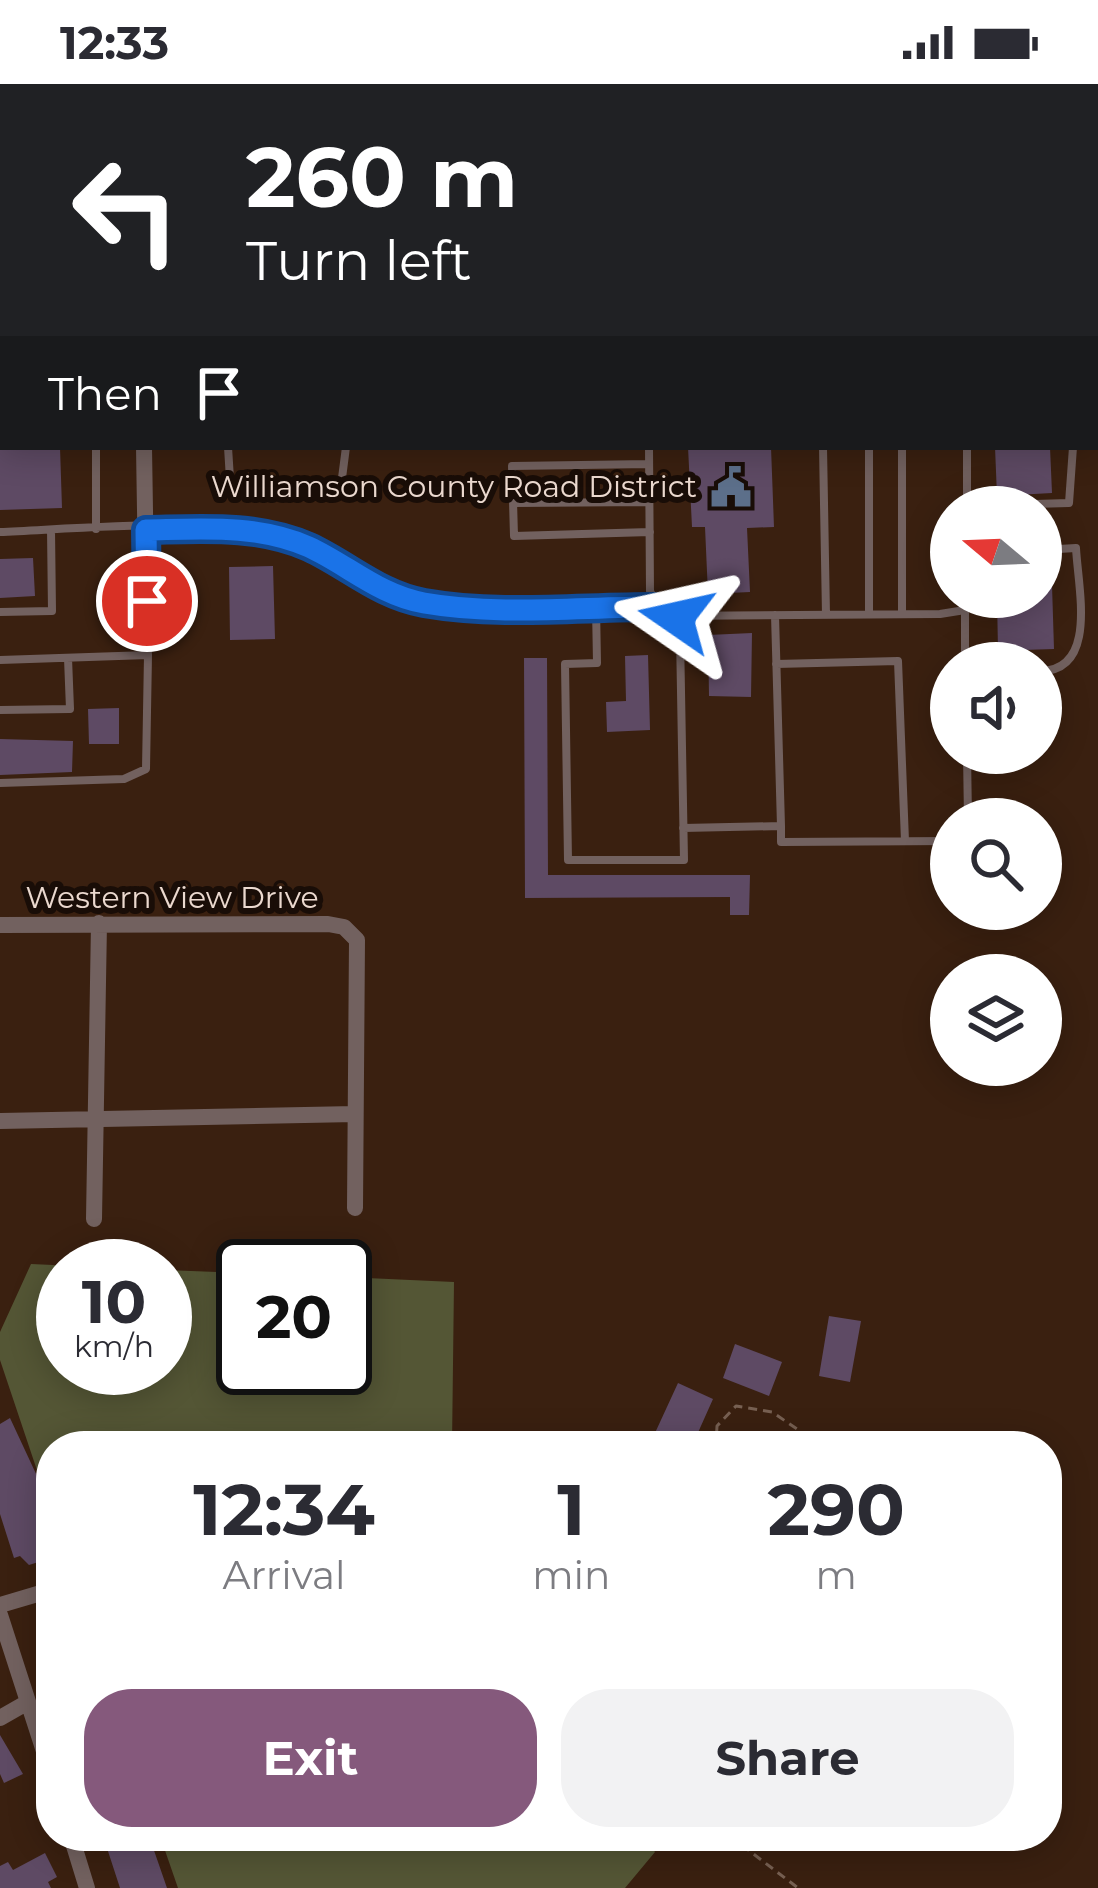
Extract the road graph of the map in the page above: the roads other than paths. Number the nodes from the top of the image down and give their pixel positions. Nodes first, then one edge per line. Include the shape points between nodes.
1 (96, 450) edge
2 (144, 450) edge
3 (228, 450) edge
4 (346, 450) edge
5 (649, 450) edge
6 (823, 450) edge
7 (869, 450) edge
8 (902, 450) edge
9 (967, 450) edge
10 (1073, 450) edge
11 (649, 464) junction
12 (967, 486) edge
13 (650, 502) junction
14 (513, 503) junction
15 (1062, 503) edge
16 (51, 530) junction
17 (96, 530) junction
18 (146, 530) junction
19 (0, 532) edge
20 (650, 532) junction
21 (1062, 549) edge
22 (654, 607) junction
23 (596, 608) junction
24 (930, 611) edge
25 (0, 612) edge
26 (902, 612) junction
27 (869, 613) junction
28 (775, 616) junction
29 (826, 616) junction
30 (676, 618) junction
31 (147, 646) junction
32 (68, 658) junction
33 (0, 660) edge
34 (776, 664) junction
35 (1062, 666) edge
36 (0, 710) edge
37 (0, 783) edge
38 (781, 826) junction
39 (683, 828) junction
40 (904, 841) junction
41 (930, 841) edge
42 (99, 923) junction
43 (0, 925) edge
44 (355, 1114) junction
45 (96, 1119) junction
46 (0, 1120) edge
47 (355, 1208) dead end
48 (94, 1219) dead end
49 (36, 1594) edge
50 (0, 1605) edge
51 (0, 1615) edge
52 (28, 1702) junction
53 (0, 1718) edge
54 (36, 1727) edge
55 (76, 1851) edge
56 (87, 1888) edge

1 - 17 lane
2 - 18 street
3 - 4 lane via 230,479 249,489 326,489 342,478
5 - 11 lane
6 - 29 lane
7 - 27 lane
8 - 26 lane
9 - 12 lane
10 - 15 lane via 1070,503
11 - 13 lane
11 - 14 lane via 512,466
13 - 14 lane
13 - 20 lane
14 - 20 lane via 514,536
16 - 17 lane
16 - 19 lane
16 - 25 lane via 52,611
17 - 18 lane
18 - 23 lane via 274,534 422,603
18 - 31 street
20 - 22 lane
21 - 35 lane via 1076,548 1081,641
22 - 23 lane
22 - 30 lane
23 - 39 lane via 597,663 565,664 568,860 684,860
24 - 26 lane
26 - 27 lane
27 - 29 lane
28 - 29 lane
28 - 30 lane
28 - 34 lane
30 - 39 lane
31 - 32 lane
31 - 37 lane via 146,769 124,779
32 - 33 lane
32 - 36 lane via 70,709
34 - 38 lane
34 - 40 lane via 898,661
38 - 39 lane
38 - 40 lane via 781,842
40 - 41 lane
42 - 43 street, Western View Drive
42 - 44 street, Western View Drive via 328,924 352,932
42 - 45 street
44 - 45 street
44 - 47 street, Western View Drive
45 - 46 street
45 - 48 street
49 - 50 street
51 - 52 street
52 - 53 street
52 - 54 street
55 - 56 street

